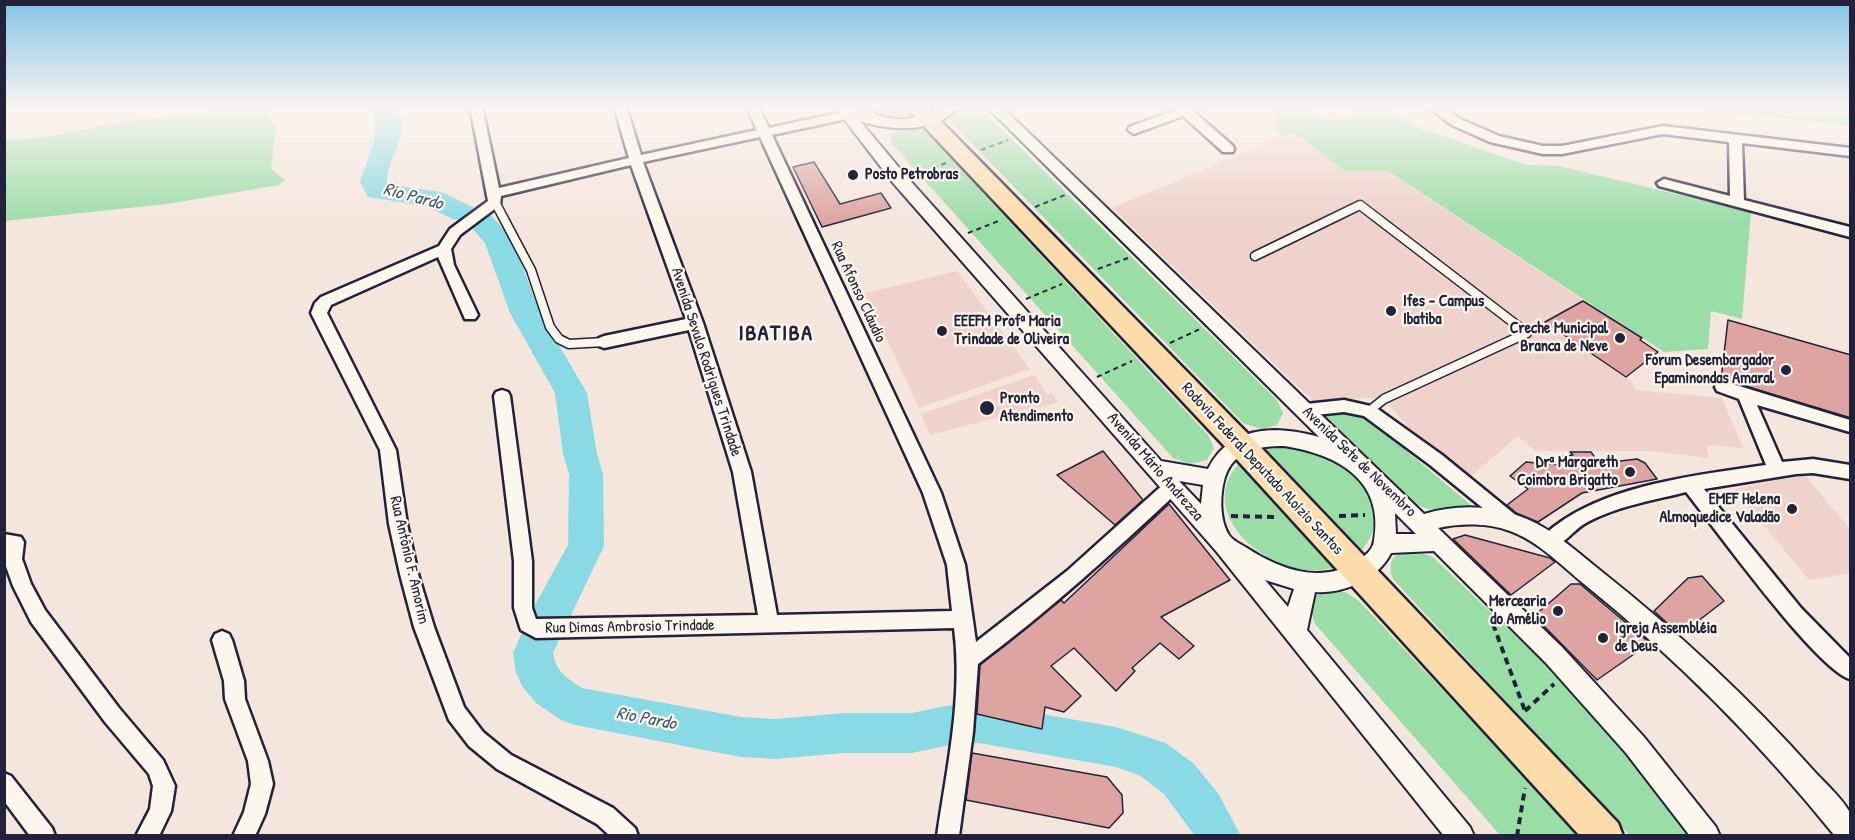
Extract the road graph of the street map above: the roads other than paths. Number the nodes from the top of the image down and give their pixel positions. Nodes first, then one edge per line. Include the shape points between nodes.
1 (481, 145) edge
2 (632, 145) edge
3 (706, 145) edge
4 (770, 145) edge
5 (873, 145) edge
6 (882, 145) edge
7 (953, 145) edge
8 (1033, 145) edge
9 (1224, 145) edge
10 (1514, 145) edge
11 (1586, 145) edge
12 (1734, 145) edge
13 (1798, 145) edge
14 (1228, 149) dead end
15 (878, 152) junction
16 (1851, 152) edge
17 (636, 160) junction
18 (1664, 183) dead end
19 (1737, 201) junction
20 (488, 204) junction
21 (1851, 232) edge
22 (444, 249) junction
23 (1255, 256) dead end
24 (470, 315) dead end
25 (695, 323) junction
26 (604, 342) joint
27 (1723, 387) dead end
28 (1745, 394) junction
29 (502, 396) dead end
30 (1306, 410) junction
31 (1369, 411) junction
32 (1851, 426) edge
33 (1240, 444) junction
34 (1157, 468) junction
35 (1365, 469) junction
36 (1778, 470) junction
37 (1851, 472) edge
38 (1214, 479) junction
39 (1690, 484) junction
40 (1173, 486) junction
41 (1512, 522) junction
42 (1419, 533) junction
43 (4, 542) edge
44 (1548, 542) junction
45 (1223, 544) junction
46 (1385, 544) junction
47 (1360, 573) junction
48 (1307, 583) junction
49 (964, 619) junction
50 (769, 624) junction
51 (1295, 633) junction
52 (222, 640) dead end
53 (968, 659) junction
54 (1851, 670) edge
55 (4, 783) edge
56 (1851, 833) edge
57 (44, 836) edge
58 (147, 836) edge
59 (244, 836) edge
60 (627, 836) edge
61 (948, 836) edge
62 (1461, 836) edge
63 (1605, 836) edge
64 (1707, 836) edge

1 - 20 street
2 - 17 street, Avenida Sevulo Rodrigues Trindade
3 - 17 street
4 - 49 street, Rua Afonso Cláudio via 932,493 956,566
5 - 15 street, Avenida Mário Andrezza
6 - 15 street
7 - 33 highway, Rodovia Federal Deputado Aloízio Santos
8 - 30 street, Avenida Sete de Novembro
9 - 14 street
10 - 11 street via 1562,150
12 - 19 street
13 - 16 street
15 - 34 street, Avenida Mário Andrezza
17 - 20 street
17 - 25 street, Avenida Sevulo Rodrigues Trindade
18 - 19 street
19 - 21 street
20 - 22 street via 455,232
20 - 26 lane via 536,280 550,326 560,341 571,346
22 - 24 street via 447,265
22 - 60 street, Rua Antônio F. Amorim via 327,301 319,313 388,450 409,574 456,713 476,739 504,762 605,816
23 - 31 lane via 1360,205 1527,333 1384,399
25 - 26 street
25 - 50 street, Avenida Sevulo Rodrigues Trindade via 742,472
27 - 28 street
28 - 32 street
28 - 36 street
29 - 50 street, Rua Dimas Ambrosio Trindade via 522,561 523,608 528,624 536,629
30 - 31 street via 1344,406
30 - 35 street, Avenida Sete de Novembro
31 - 41 street
33 - 35 street via 1269,438 1298,440 1326,447
33 - 38 street via 1225,458
33 - 47 highway, Rodovia Federal Deputado Aloízio Santos
34 - 38 street
34 - 40 street, Avenida Mário Andrezza
35 - 42 street, Avenida Sete de Novembro
35 - 46 street via 1386,515
36 - 37 street via 1813,466
36 - 39 street
38 - 45 street via 1210,488 1213,519
39 - 44 street via 1608,504 1591,511
39 - 54 street via 1794,614
40 - 45 street, Avenida Mário Andrezza
40 - 53 street via 1064,586
41 - 42 street via 1450,515
41 - 44 street
42 - 46 street
42 - 64 street, Avenida Sete de Novembro via 1440,542 1554,655 1635,745
43 - 58 street via 15,542 13,559 38,615 156,767 164,786 160,811
44 - 56 street via 1648,622 1696,667
45 - 48 street via 1270,572
45 - 51 street, Avenida Mário Andrezza
46 - 47 street via 1374,562
47 - 48 street via 1344,580
47 - 63 highway, Rodovia Federal Deputado Aloízio Santos
48 - 51 street
49 - 50 street, Rua Dimas Ambrosio Trindade
49 - 53 street, Rua Afonso Cláudio
51 - 62 street, Avenida Mário Andrezza
52 - 59 street via 262,784
53 - 61 street, Rua Afonso Cláudio via 963,732
55 - 57 street

